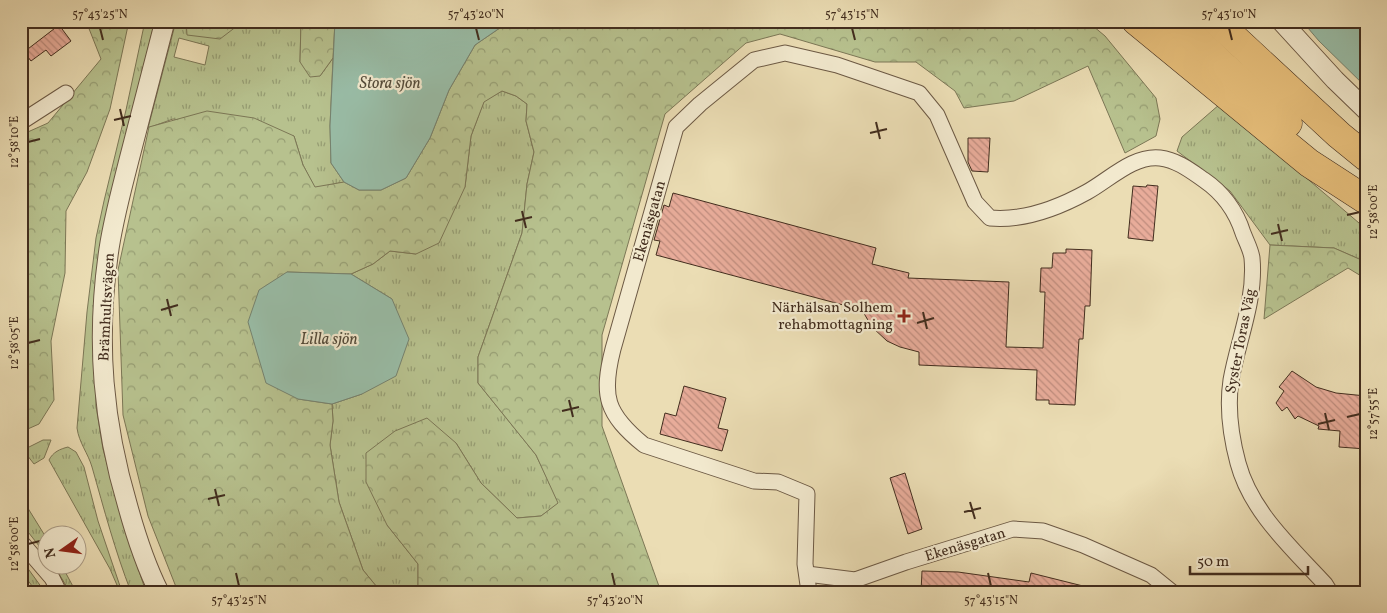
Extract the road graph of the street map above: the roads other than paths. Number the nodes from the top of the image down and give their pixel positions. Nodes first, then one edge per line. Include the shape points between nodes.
1 (165, 21) edge
2 (1136, 21) edge
3 (1177, 21) edge
4 (1216, 21) edge
5 (1242, 21) edge
6 (1281, 21) edge
7 (66, 93) dead end
8 (1366, 110) edge
9 (21, 122) edge
10 (1339, 135) junction
11 (1366, 157) edge
12 (1366, 190) edge
13 (1366, 200) edge
14 (975, 202) joint
15 (21, 542) edge
16 (807, 574) junction
17 (59, 592) edge
18 (159, 592) edge
19 (809, 592) edge
20 (1172, 592) edge
21 (1330, 592) edge

1 - 18 street, Brämhultsvägen via 117,208 108,256 101,348 105,401 117,470 144,558
2 - 13 highway via 1309,163
3 - 12 highway
4 - 10 highway
5 - 10 highway
6 - 8 street
7 - 9 street
10 - 11 highway
14 - 16 street, Ekenäsgatan via 937,115 919,93 837,64 785,53 754,60 676,127 608,369 609,404 630,434 644,445 754,481 778,482 807,494
14 - 21 street, Syster Toras Väg via 990,218 1004,220 1056,208 1134,162 1161,158 1177,163 1214,187 1236,215 1252,257 1251,295 1229,401 1238,463 1256,503
15 - 17 street via 52,578
16 - 19 street, Ekenäsgatan
16 - 20 street, Ekenäsgatan via 856,580 1013,529 1043,531 1083,545 1152,575

